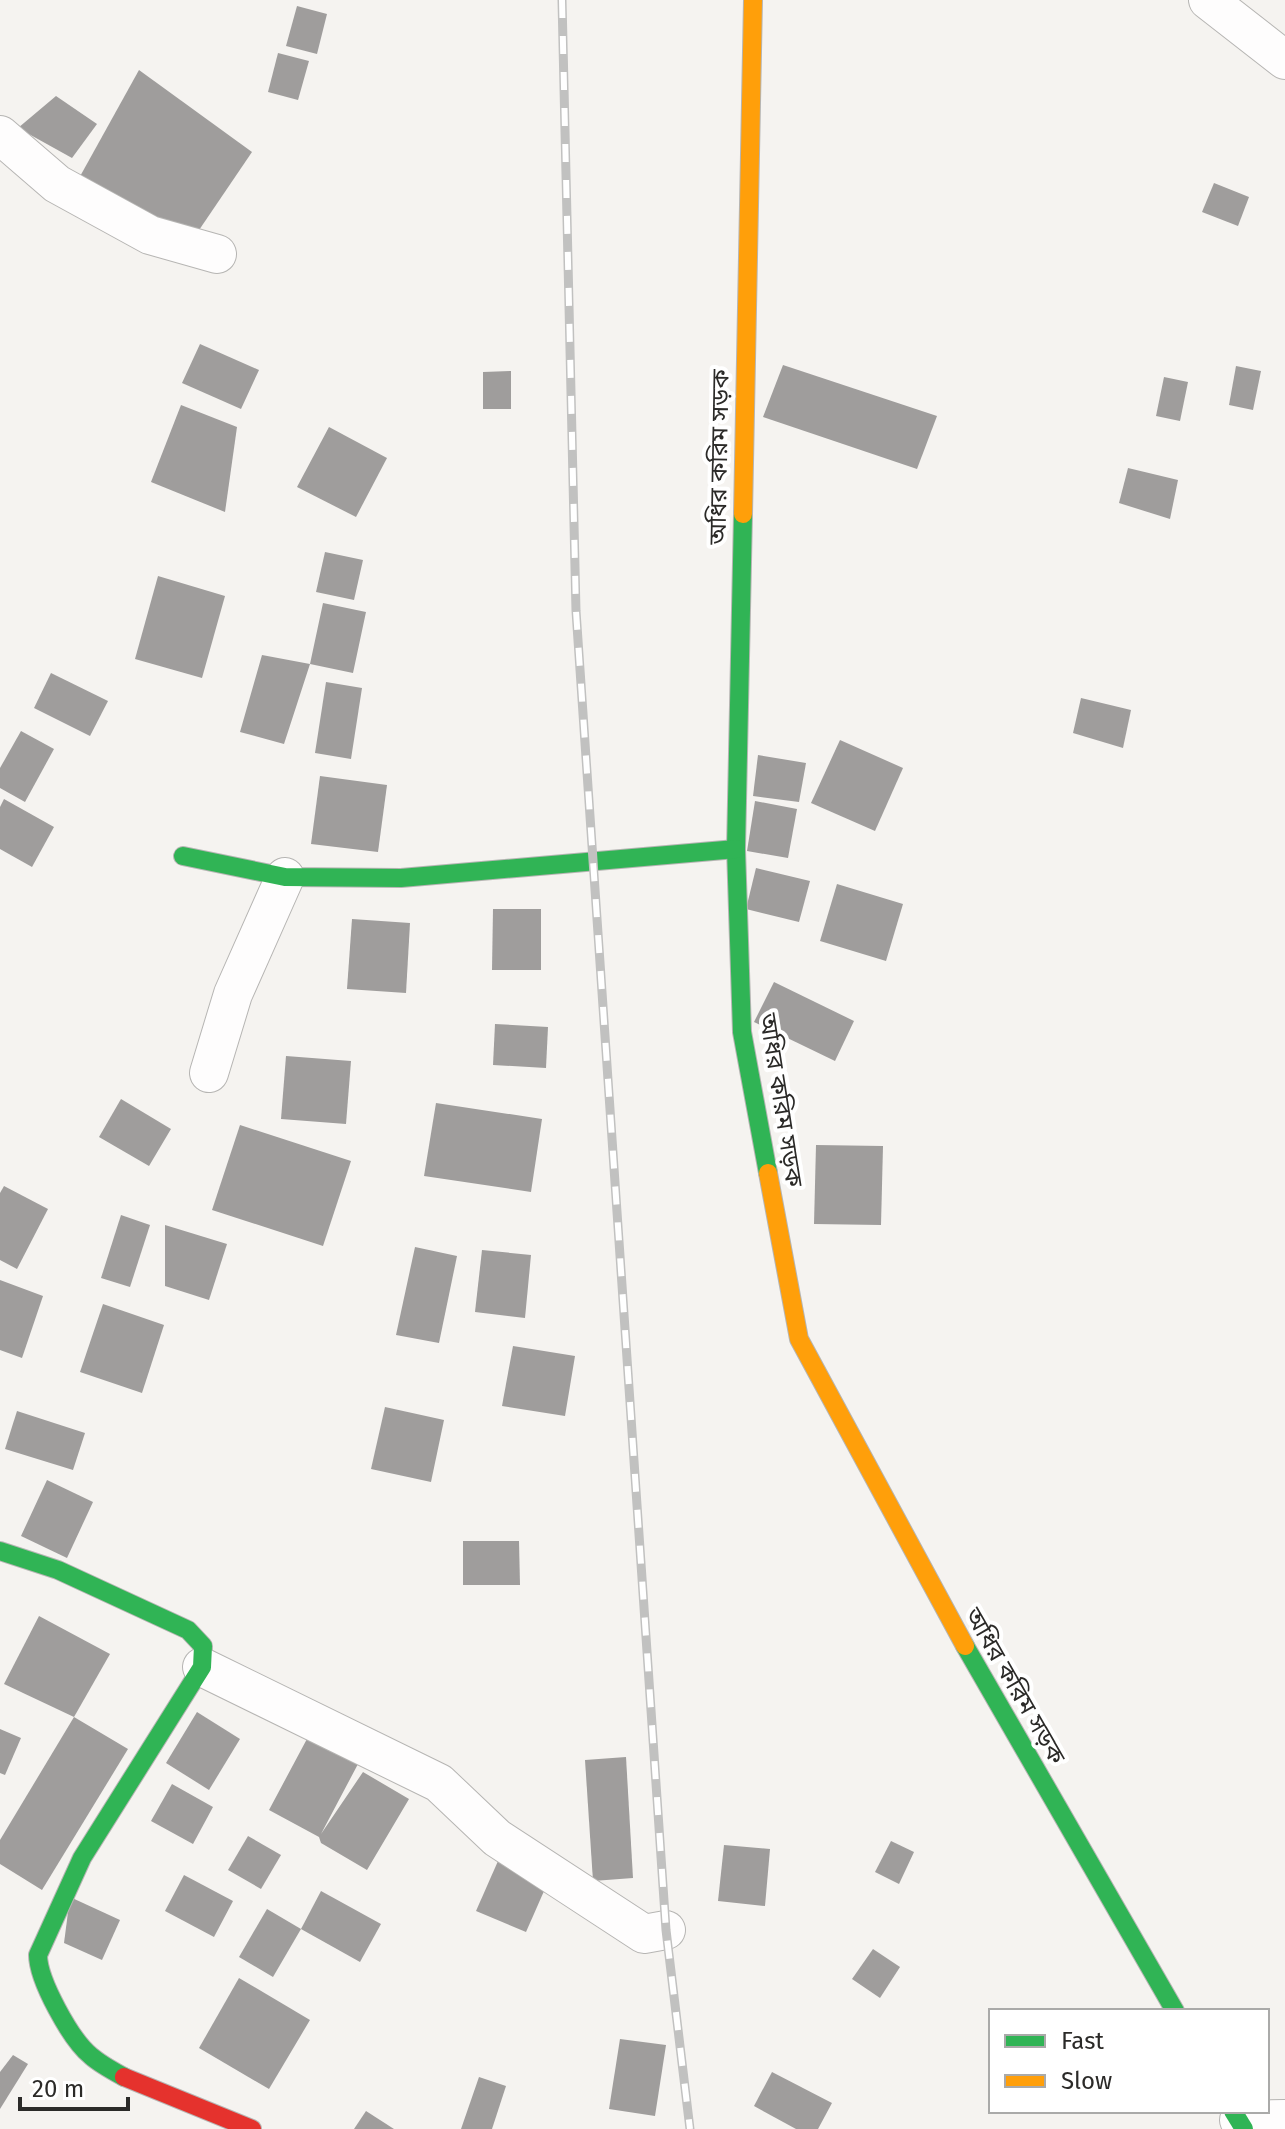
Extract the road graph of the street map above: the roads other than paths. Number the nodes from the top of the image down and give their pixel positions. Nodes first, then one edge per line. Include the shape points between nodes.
1 (753, 0) edge
2 (1208, 0) edge
3 (1282, 47) edge
4 (0, 135) edge
5 (217, 254) dead end
6 (736, 849) junction
7 (183, 856) dead end
8 (285, 877) junction
9 (209, 1073) dead end
10 (0, 1551) edge
11 (202, 1667) junction
12 (666, 1930) dead end
13 (1174, 2009) edge
14 (1285, 2119) edge
15 (1239, 2120) edge
16 (252, 2129) edge

1 - 6 main road, অধির করিম সড়ক
2 - 3 street
4 - 5 street via 57,184 150,235
6 - 8 main road via 401,878
6 - 13 main road, অধির করিম সড়ক via 742,1032 799,1339 951,1622
7 - 8 main road
8 - 9 street via 233,994
10 - 11 main road via 58,1570 188,1630 203,1646
11 - 12 street via 439,1783 497,1838 644,1934
11 - 16 main road via 82,1858 38,1955 38,1972 89,2055 122,2076
14 - 15 street

